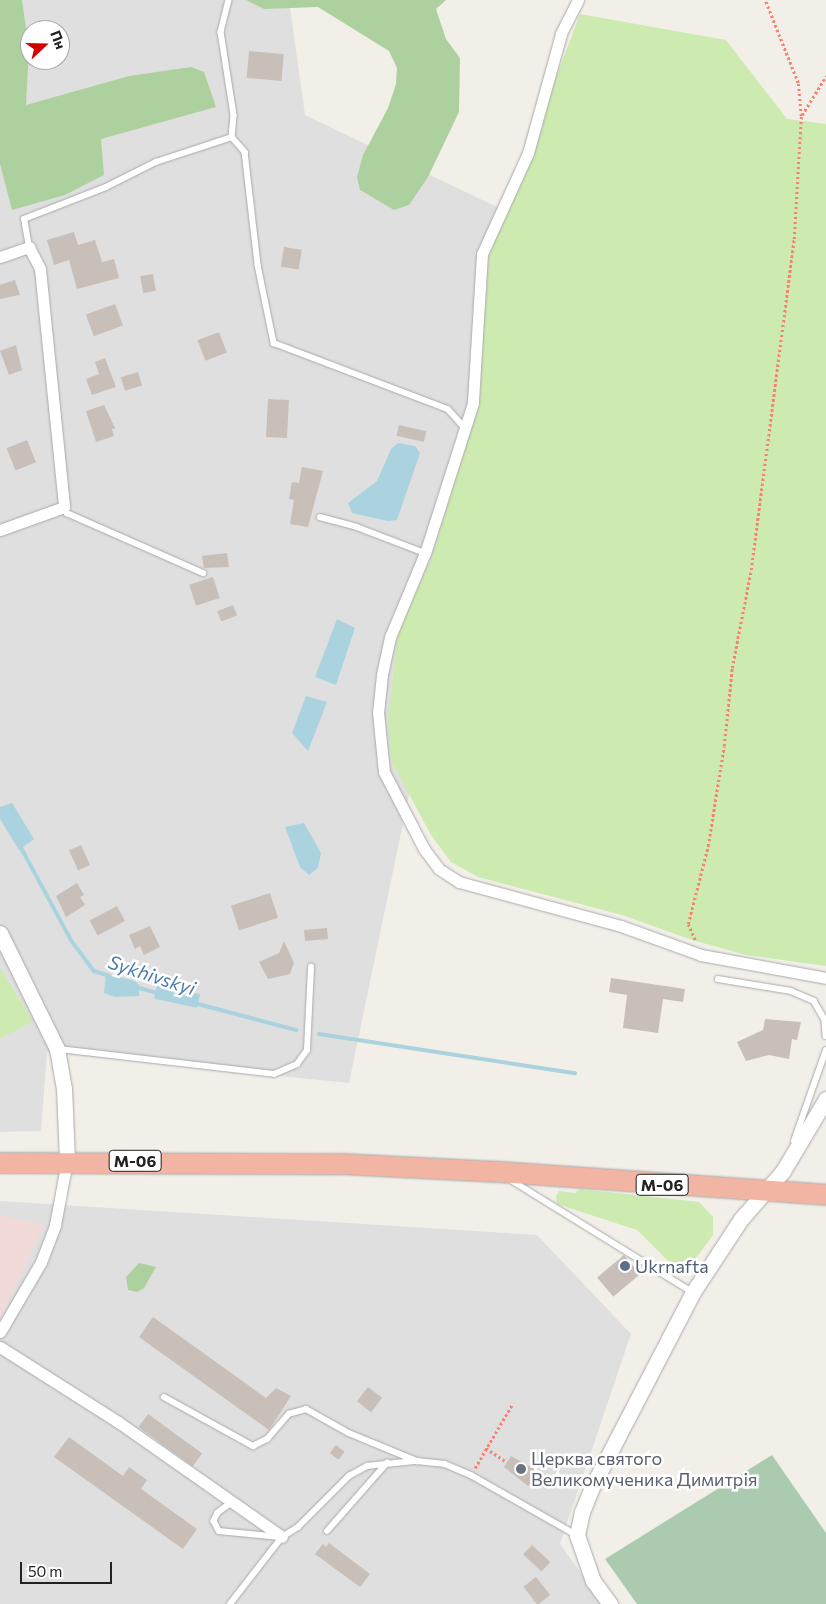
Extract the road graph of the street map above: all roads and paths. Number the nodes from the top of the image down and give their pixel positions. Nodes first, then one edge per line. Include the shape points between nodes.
1 (229, 0) edge
2 (578, 0) edge
3 (765, 0) edge
4 (826, 76) edge
5 (802, 116) junction
6 (232, 137) junction
7 (29, 247) junction
8 (0, 257) edge
9 (464, 427) junction
10 (64, 508) junction
11 (320, 517) dead end
12 (0, 530) edge
13 (425, 553) junction
14 (203, 574) dead end
15 (0, 933) edge
16 (701, 956) junction
17 (311, 968) dead end
18 (826, 978) edge
19 (718, 979) dead end
20 (826, 1036) edge
21 (56, 1049) junction
22 (826, 1050) edge
23 (826, 1099) edge
24 (67, 1161) junction
25 (0, 1163) edge
26 (783, 1171) junction
27 (499, 1172) junction
28 (763, 1192) junction
29 (826, 1195) edge
30 (693, 1292) junction
31 (0, 1332) edge
32 (0, 1347) edge
33 (164, 1397) dead end
34 (513, 1403) dead end
35 (486, 1448) junction
36 (416, 1461) junction
37 (507, 1462) dead end
38 (387, 1463) junction
39 (471, 1476) junction
40 (233, 1502) junction
41 (327, 1531) dead end
42 (577, 1535) junction
43 (282, 1537) junction
44 (230, 1604) edge
45 (610, 1604) edge

1 - 6 lane via 221,32 234,116
2 - 9 street via 560,34 528,153 482,254 473,403
3 - 5 path via 798,83
4 - 5 path
5 - 16 path via 788,298 751,570 732,668 708,846 688,924
6 - 7 lane via 156,162 106,187 24,219
6 - 9 lane via 245,152 258,264 274,343 448,409
7 - 8 street
7 - 10 street via 40,269
9 - 13 street
10 - 12 street
10 - 14 lane via 67,513
11 - 13 lane via 357,527
13 - 16 street via 390,637 378,712 384,772 424,849 439,869 459,882 621,926
15 - 21 street
16 - 18 street
17 - 21 lane via 307,1050 296,1064 274,1074
19 - 20 lane via 791,991 814,1001 825,1020
21 - 24 street via 64,1088
22 - 26 lane
23 - 26 street
24 - 25 highway, М-06
24 - 27 highway, М-06 via 270,1161
24 - 31 street via 55,1225 42,1262
26 - 28 street
27 - 28 highway, М-06
27 - 30 lane
28 - 29 highway, М-06
28 - 30 street via 741,1219
30 - 42 street via 594,1483
32 - 40 street via 118,1422
33 - 36 lane via 253,1446 266,1438 289,1414 306,1409 348,1433
34 - 35 path
35 - 37 path
35 - 39 path
36 - 38 lane
36 - 39 lane via 445,1464
38 - 41 lane
38 - 43 lane via 367,1466 348,1476 298,1527
39 - 42 lane
40 - 43 street
40 - 43 lane via 218,1513 214,1521 219,1531
42 - 45 street via 593,1581
43 - 44 lane

